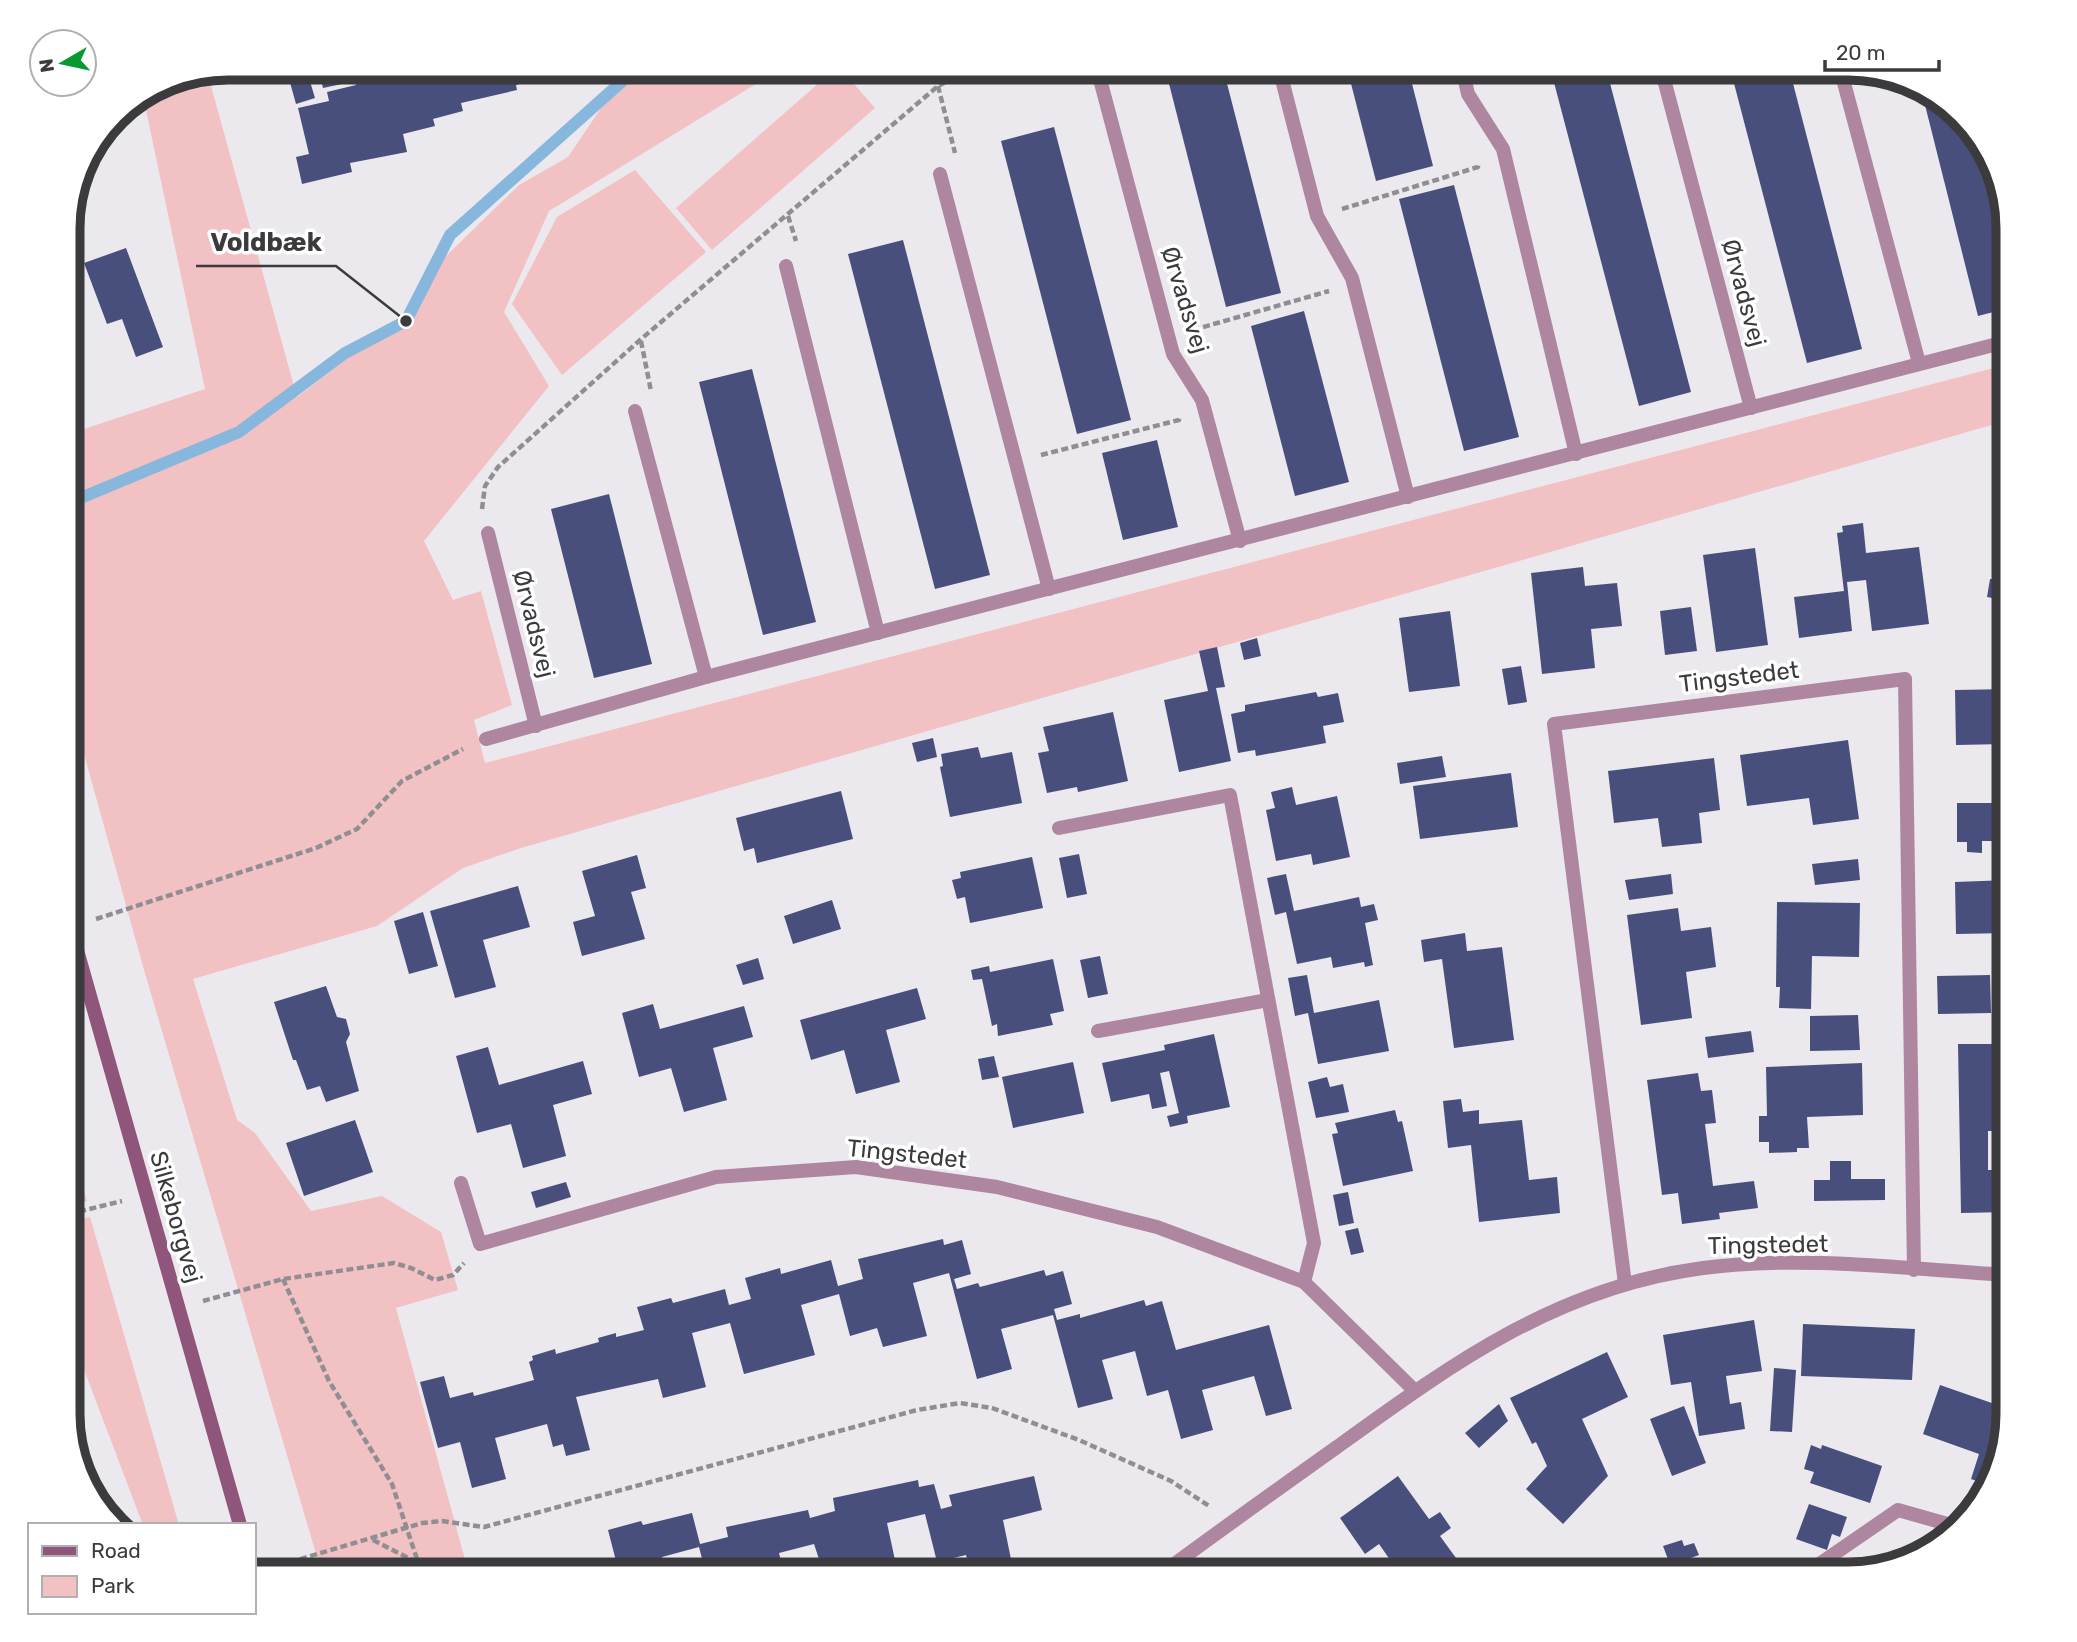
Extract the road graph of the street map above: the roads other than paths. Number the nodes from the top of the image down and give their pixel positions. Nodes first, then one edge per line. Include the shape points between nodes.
1 (1100, 80) edge
2 (1282, 80) edge
3 (1465, 80) edge
4 (1664, 80) edge
5 (1843, 80) edge
6 (940, 174) road end
7 (786, 266) dead end
8 (1996, 344) edge
9 (1919, 363) junction
10 (1751, 408) junction
11 (635, 411) road end
12 (1576, 454) junction
13 (1408, 497) junction
14 (488, 533) road end
15 (1240, 541) junction
16 (1049, 589) junction
17 (878, 633) junction
18 (706, 677) junction
19 (536, 726) junction
20 (486, 739) road end
21 (1059, 828) dead end
22 (81, 966) edge
23 (1268, 1000) junction
24 (1098, 1031) dead end
25 (461, 1183) dead end
26 (1914, 1269) junction
27 (1996, 1274) edge
28 (1304, 1282) junction
29 (1625, 1284) junction
30 (1415, 1391) junction
31 (239, 1523) edge
32 (1947, 1524) edge
33 (1178, 1562) edge
34 (1822, 1562) edge

1 - 15 street, Ørvadsvej via 1173,354 1202,400
2 - 13 street via 1317,216 1352,278
3 - 12 street via 1468,94 1503,149
4 - 10 street, Ørvadsvej
5 - 9 street
6 - 16 street
7 - 17 street
8 - 9 street
9 - 10 street
10 - 12 street
11 - 18 street
12 - 13 street
13 - 15 street
14 - 19 street, Ørvadsvej
15 - 16 street
16 - 17 street
17 - 18 street
18 - 19 street
19 - 20 street
21 - 23 street via 1230,794
22 - 31 main road, Silkeborgvej
23 - 24 street
23 - 28 street via 1314,1243
25 - 28 street, Tingstedet via 480,1244 716,1177 856,1167 997,1187 1157,1227
26 - 27 street, Tingstedet
26 - 29 street, Tingstedet via 1787,1263 1702,1268
26 - 29 street, Tingstedet via 1905,679 1554,724
28 - 30 street, Tingstedet
29 - 30 street, Tingstedet via 1547,1311 1482,1346
30 - 33 street, Tingstedet
32 - 34 street via 1898,1510

